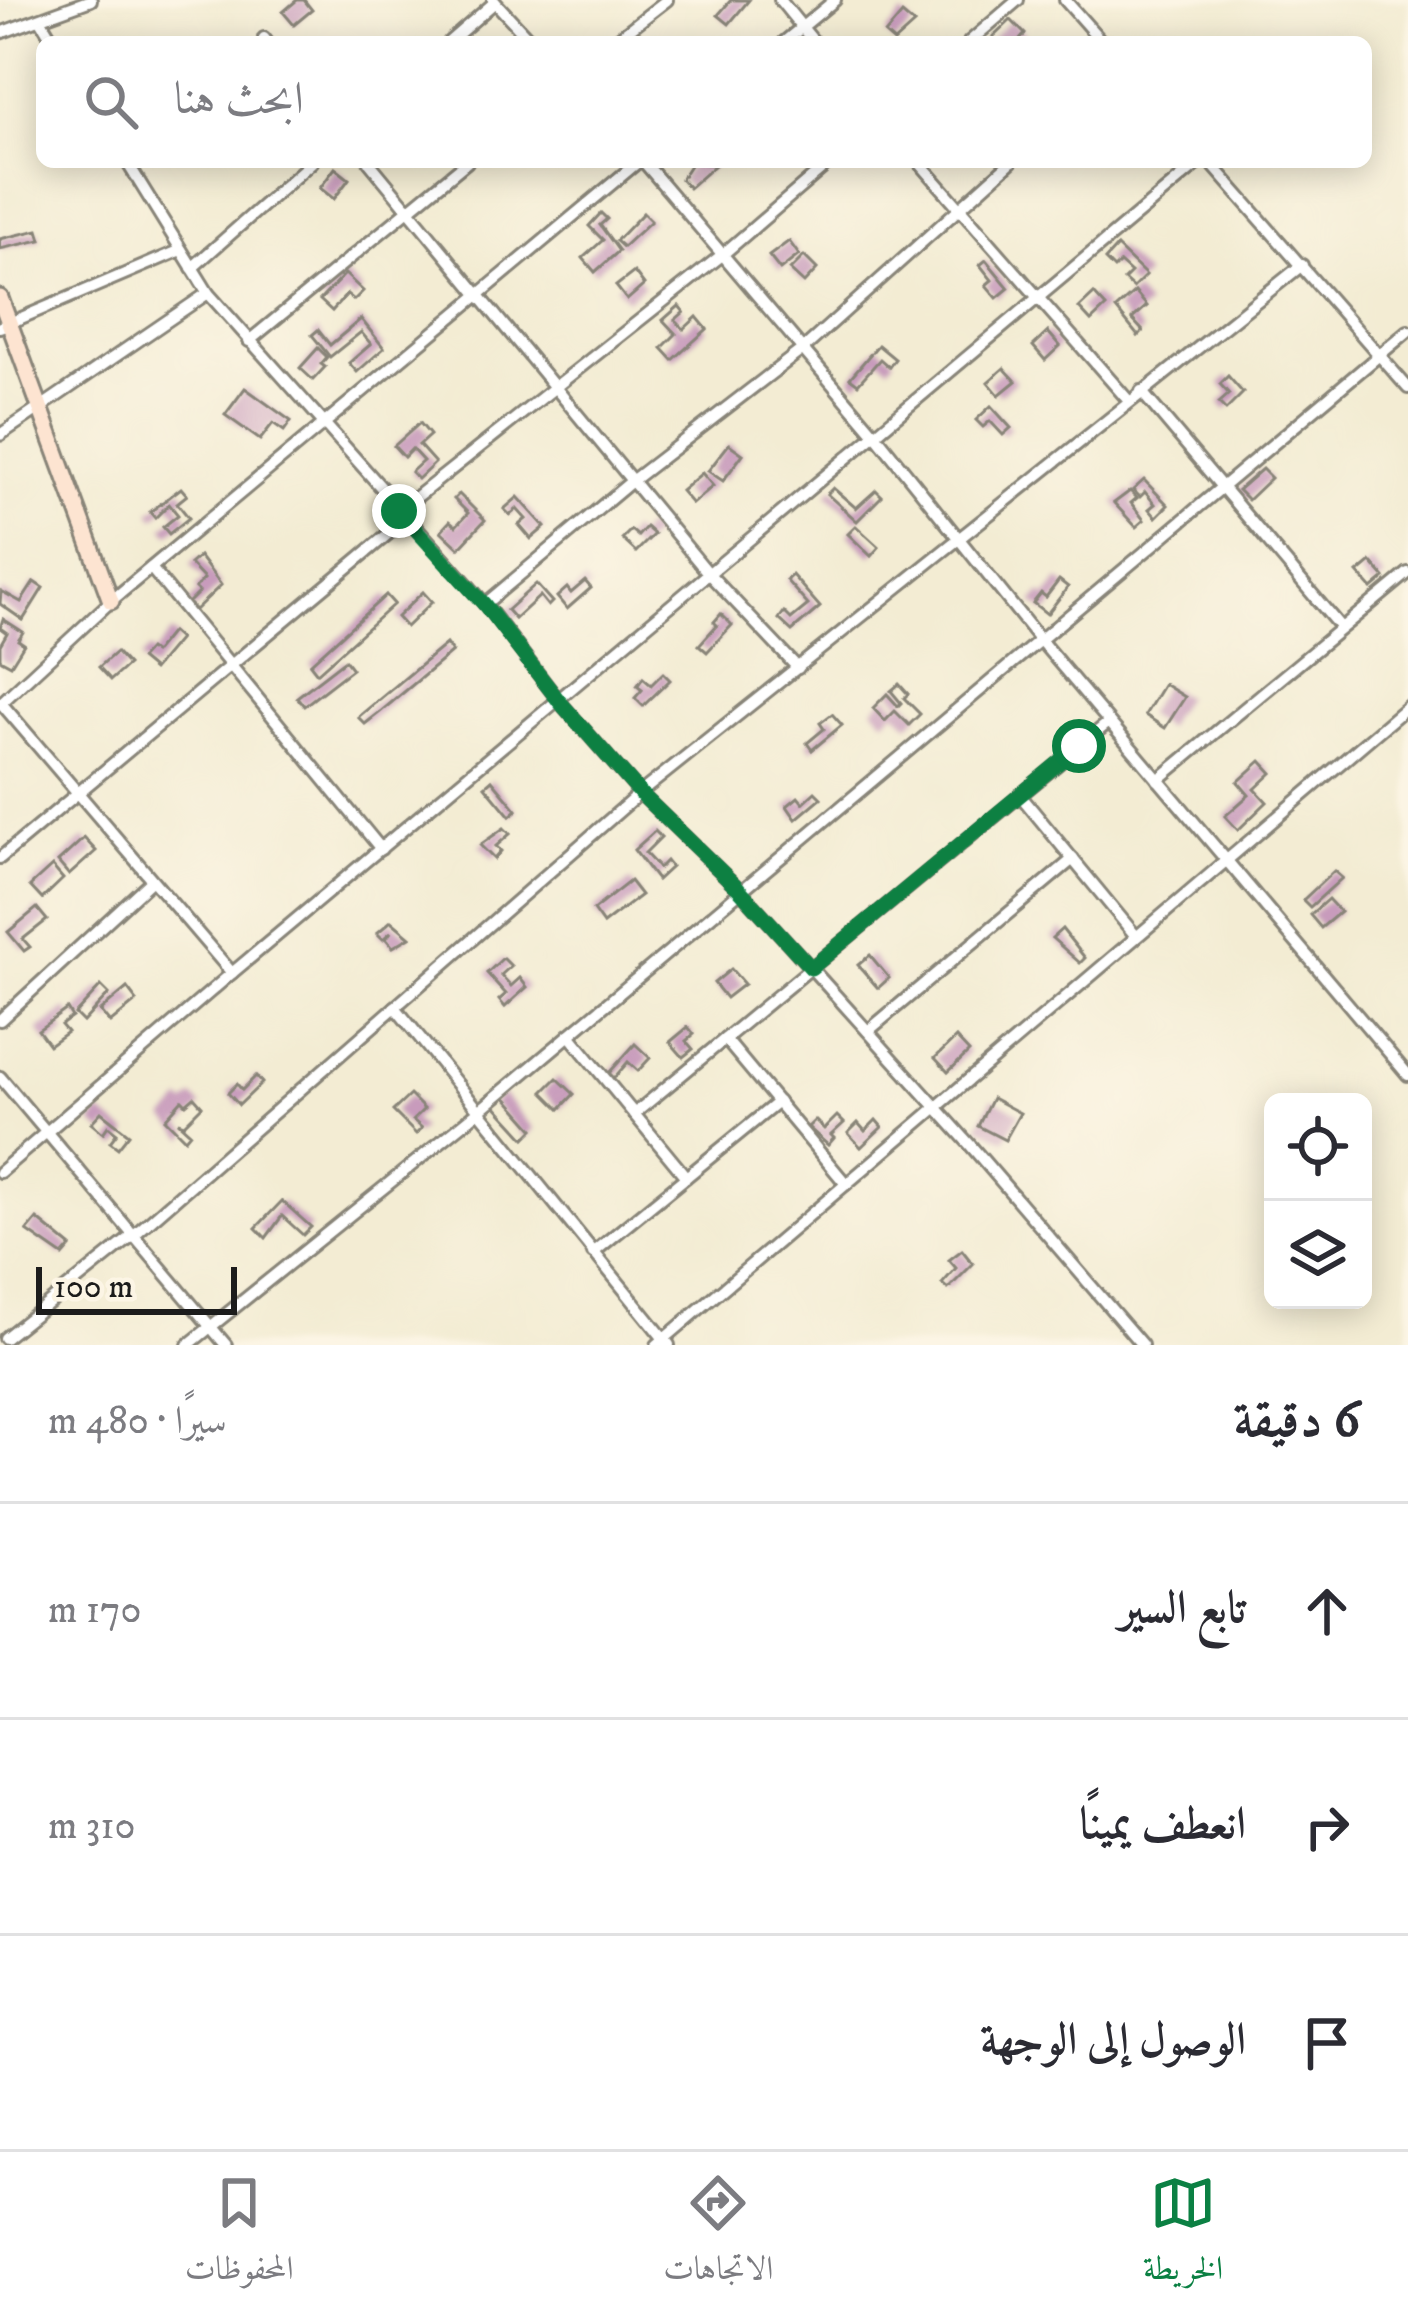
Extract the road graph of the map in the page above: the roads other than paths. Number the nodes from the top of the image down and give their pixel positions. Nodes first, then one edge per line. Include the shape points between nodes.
1 (91, 0) edge
2 (667, 0) edge
3 (780, 0) edge
4 (835, 0) edge
5 (1018, 0) edge
6 (1065, 0) edge
7 (494, 1) edge
8 (56, 6) edge
9 (40, 19) junction
10 (802, 28) junction
11 (0, 33) edge
12 (50, 36) edge
13 (456, 36) edge
14 (526, 36) edge
15 (621, 36) edge
16 (792, 36) edge
17 (809, 36) edge
18 (976, 36) edge
19 (1097, 36) edge
20 (131, 168) edge
21 (305, 168) edge
22 (374, 168) edge
23 (460, 168) edge
24 (634, 168) edge
25 (646, 168) edge
26 (823, 168) edge
27 (925, 168) edge
28 (1004, 168) edge
29 (1193, 168) edge
30 (1215, 168) edge
31 (960, 208) junction
32 (410, 210) junction
33 (181, 250) junction
34 (722, 255) junction
35 (1302, 265) junction
36 (192, 268) junction
37 (208, 293) junction
38 (482, 294) junction
39 (1037, 297) junction
40 (0, 298) edge
41 (4, 325) edge
42 (1408, 331) edge
43 (249, 340) junction
44 (802, 350) junction
45 (1379, 355) junction
46 (556, 386) junction
47 (1408, 388) edge
48 (1141, 391) junction
49 (1128, 400) junction
50 (40, 404) junction
51 (323, 426) junction
52 (874, 433) junction
53 (0, 435) edge
54 (632, 480) junction
55 (1222, 487) junction
56 (403, 515) junction
57 (958, 540) junction
58 (151, 568) junction
59 (1408, 573) edge
60 (709, 574) junction
61 (111, 601) junction
62 (484, 604) junction
63 (1341, 628) junction
64 (1040, 640) junction
65 (231, 666) junction
66 (798, 668) junction
67 (559, 701) junction
68 (0, 704) edge
69 (1408, 706) edge
70 (1109, 722) junction
71 (1158, 780) junction
72 (640, 793) junction
73 (79, 794) junction
74 (1020, 795) junction
75 (381, 849) junction
76 (0, 858) edge
77 (1073, 859) junction
78 (1224, 859) junction
79 (152, 880) junction
80 (739, 889) junction
81 (1136, 935) junction
82 (811, 968) junction
83 (232, 973) junction
84 (395, 1007) junction
85 (0, 1020) edge
86 (868, 1031) junction
87 (568, 1035) junction
88 (725, 1039) junction
89 (1408, 1075) edge
90 (0, 1077) edge
91 (778, 1102) junction
92 (936, 1107) junction
93 (479, 1112) junction
94 (634, 1114) junction
95 (47, 1132) junction
96 (0, 1172) edge
97 (686, 1178) junction
98 (846, 1184) junction
99 (134, 1235) junction
100 (593, 1253) junction
101 (211, 1327) junction
102 (5, 1338) dead end
103 (663, 1343) edge
104 (188, 1345) edge
105 (226, 1345) edge
106 (1142, 1345) edge

1 - 8 street
2 - 15 street
3 - 10 street
4 - 10 street
5 - 18 street
6 - 19 street
7 - 13 street
7 - 14 street
8 - 9 street
9 - 11 street
9 - 12 street
10 - 16 street
10 - 17 street
20 - 33 street
21 - 36 street
22 - 32 street
23 - 32 street
24 - 38 street
25 - 34 street
26 - 34 street
27 - 31 street
28 - 31 street
29 - 39 street
30 - 35 street
31 - 39 street
31 - 44 street
32 - 38 street
32 - 43 street
33 - 36 street
33 - 41 street
34 - 44 street
34 - 46 street
35 - 45 street
35 - 48 street
36 - 37 street
37 - 43 street
37 - 50 street
38 - 46 street
38 - 51 street
39 - 49 street
39 - 52 street
40 - 41 street
41 - 50 street
42 - 45 street
43 - 51 street
44 - 52 street
44 - 54 street
45 - 47 street
45 - 55 street
46 - 54 street
46 - 56 street
48 - 49 street
48 - 55 street
49 - 57 street
50 - 53 street
50 - 61 street
51 - 56 street
51 - 58 street
52 - 57 street
52 - 60 street
54 - 60 street
54 - 62 street
55 - 63 street
55 - 64 street
56 - 62 street
56 - 65 street
57 - 64 street
57 - 66 street
58 - 61 street
58 - 65 street
59 - 63 street
60 - 66 street
60 - 67 street
61 - 68 street
62 - 67 street
63 - 71 street
64 - 70 street
64 - 80 street
65 - 73 street
65 - 75 street
66 - 72 street
67 - 72 street
67 - 75 street
68 - 73 street
69 - 78 street
70 - 71 street
70 - 74 street
71 - 78 street
72 - 80 street
72 - 84 street
73 - 76 street
73 - 79 street
74 - 77 street
74 - 82 street
75 - 83 street
77 - 81 street
77 - 86 street
78 - 81 street
78 - 89 street
79 - 83 street
79 - 85 street
80 - 82 street
80 - 87 street
81 - 92 street
82 - 86 street
82 - 88 street
83 - 95 street
84 - 93 street
84 - 99 street
86 - 92 street
87 - 93 street
87 - 94 street
88 - 91 street
88 - 94 street
90 - 95 street
91 - 97 street
91 - 98 street
92 - 98 street
92 - 106 street
93 - 100 street
93 - 101 street
94 - 97 street
95 - 96 street
95 - 99 street
97 - 100 street
98 - 103 street
99 - 101 street
99 - 102 street
100 - 103 street
101 - 104 street
101 - 105 street

